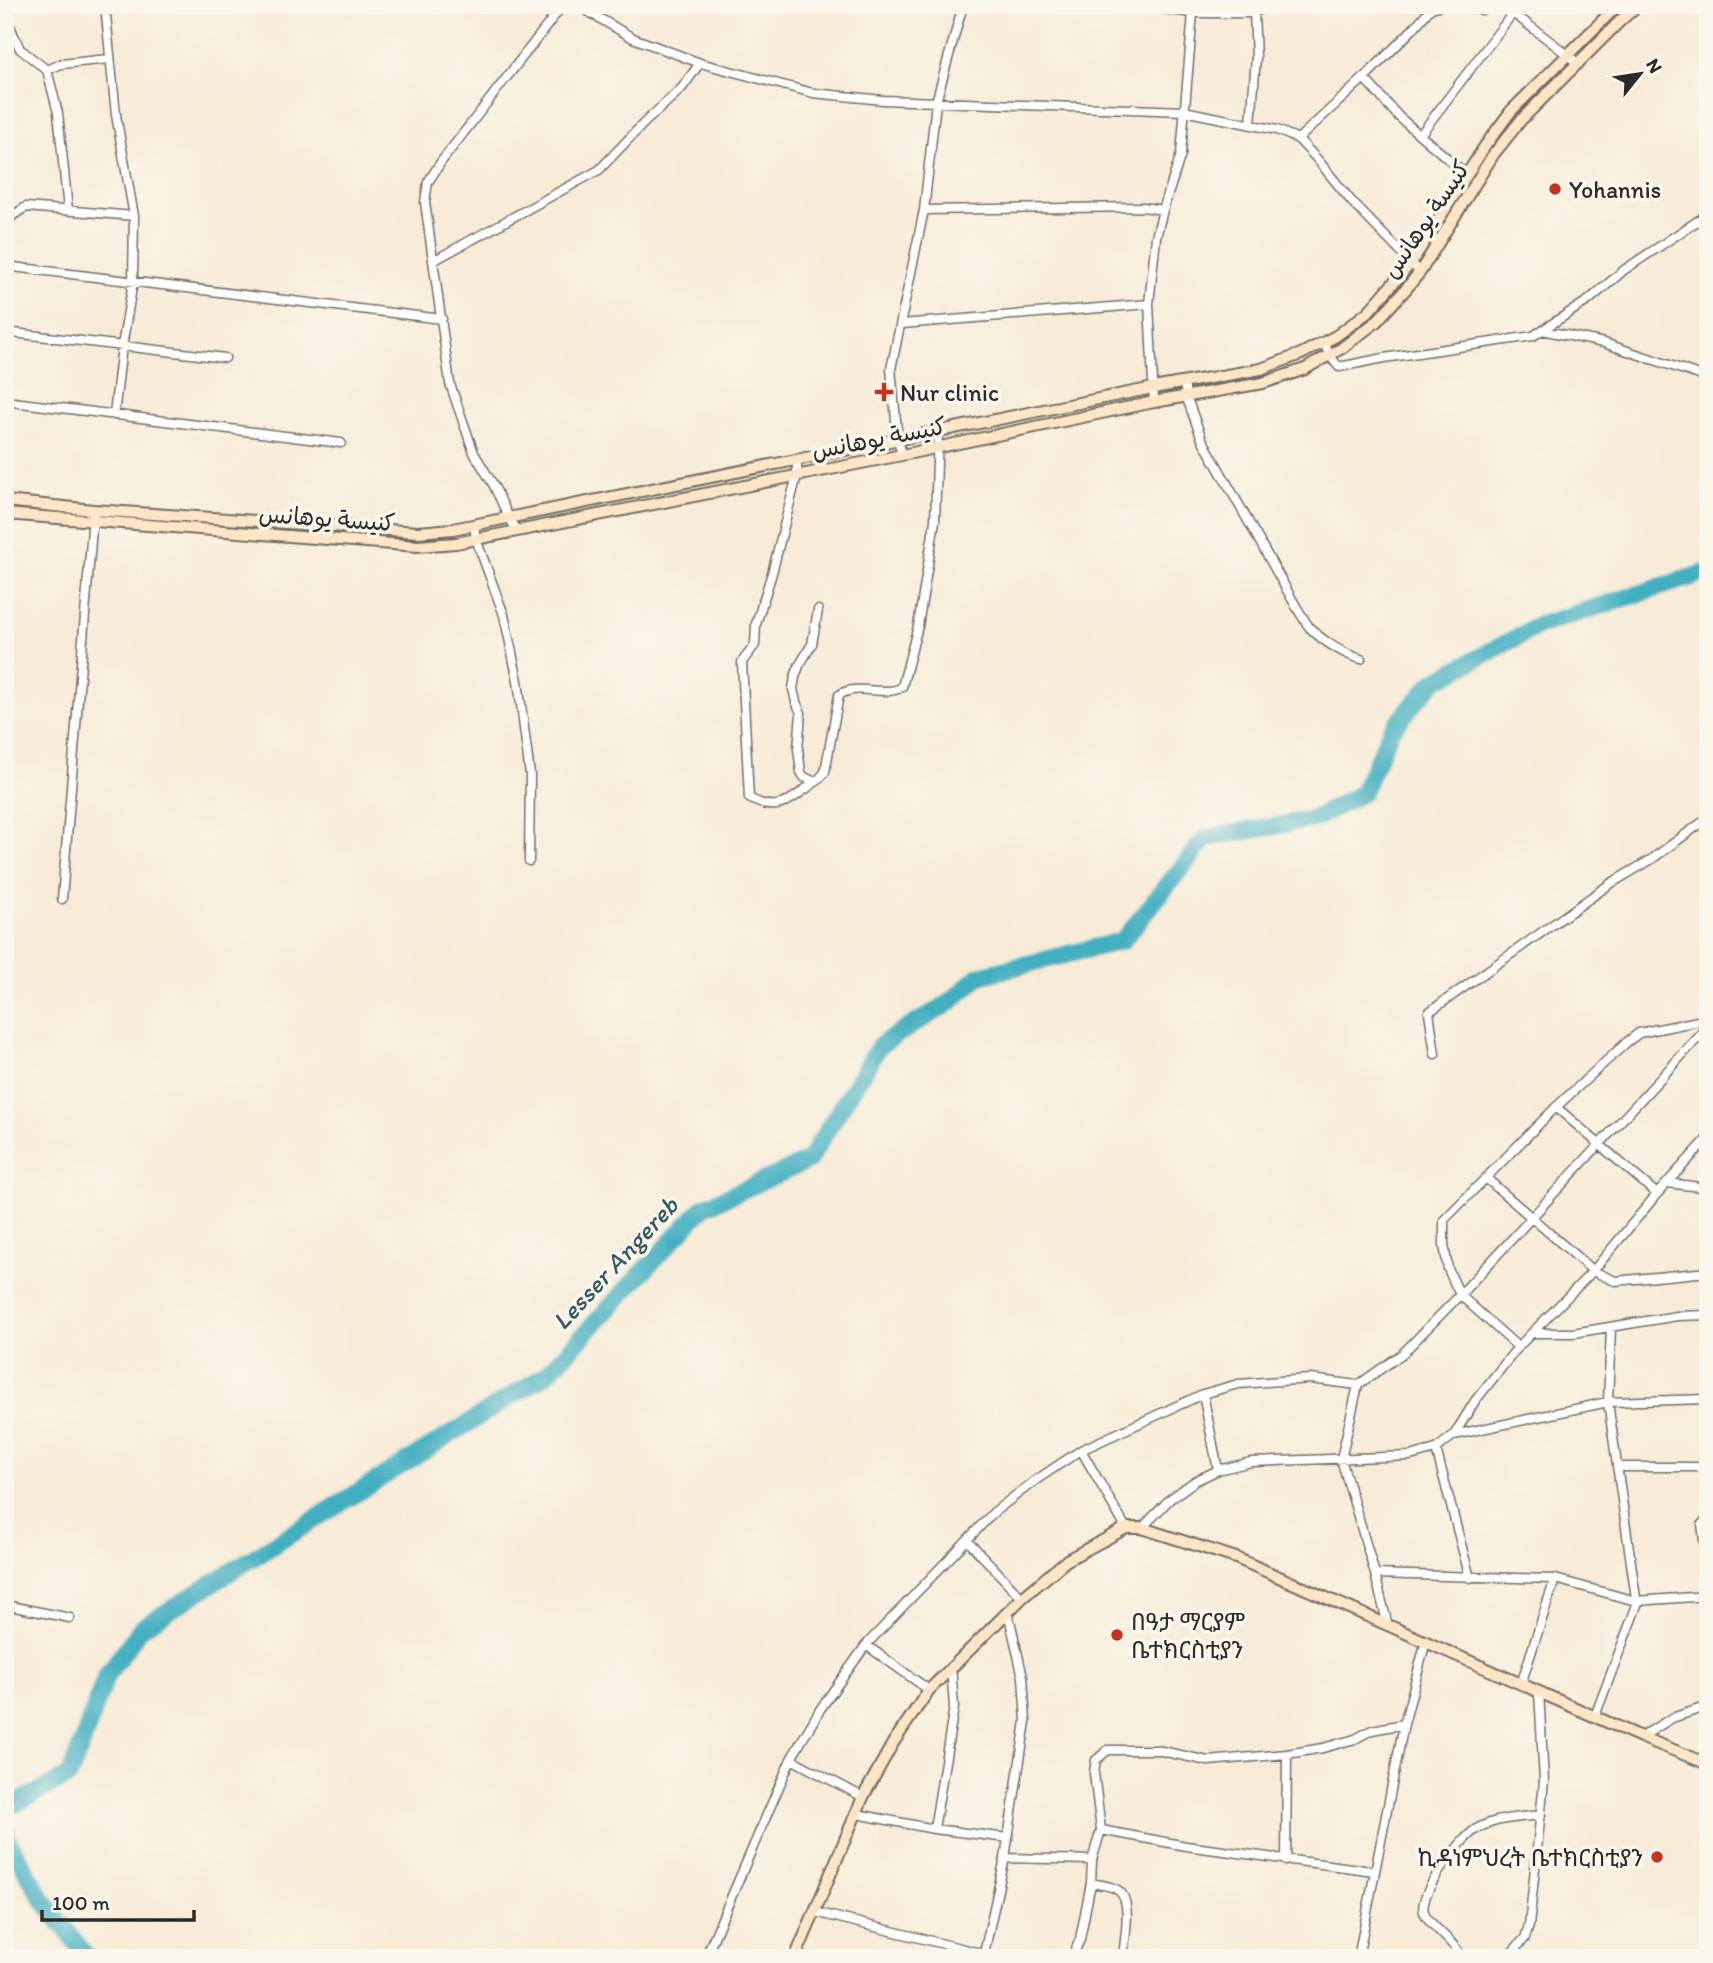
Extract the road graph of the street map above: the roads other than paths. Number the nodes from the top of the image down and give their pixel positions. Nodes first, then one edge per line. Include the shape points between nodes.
1 (105, 5) edge
2 (563, 5) edge
3 (578, 5) edge
4 (962, 5) edge
5 (1134, 5) edge
6 (1267, 5) edge
7 (1441, 5) edge
8 (1457, 5) edge
9 (1492, 5) edge
10 (1506, 5) edge
11 (1638, 5) edge
12 (1613, 7) edge
13 (1193, 13) junction
14 (1254, 13) junction
15 (1513, 13) junction
16 (5, 15) edge
17 (1621, 20) junction
18 (1569, 55) junction
19 (109, 59) junction
20 (700, 63) junction
21 (1578, 64) junction
22 (47, 70) junction
23 (1364, 78) junction
24 (936, 102) junction
25 (1184, 111) junction
26 (1251, 125) junction
27 (1420, 135) junction
28 (1298, 139) junction
29 (1467, 175) junction
30 (68, 210) junction
31 (924, 210) junction
32 (1163, 210) junction
33 (1708, 214) edge
34 (134, 216) junction
35 (5, 229) edge
36 (433, 261) junction
37 (1411, 263) junction
38 (5, 266) edge
39 (1420, 272) junction
40 (133, 282) junction
41 (1149, 304) junction
42 (442, 319) junction
43 (901, 324) junction
44 (1542, 330) junction
45 (5, 332) edge
46 (1324, 342) junction
47 (122, 346) junction
48 (1329, 355) junction
49 (225, 358) dead end
50 (1708, 378) edge
51 (1184, 383) junction
52 (1153, 388) junction
53 (1186, 396) junction
54 (5, 401) edge
55 (1154, 402) junction
56 (114, 415) junction
57 (938, 432) junction
58 (898, 440) junction
59 (341, 443) dead end
60 (937, 448) junction
61 (902, 456) junction
62 (797, 460) junction
63 (797, 475) junction
64 (5, 501) edge
65 (94, 510) junction
66 (5, 514) edge
67 (509, 518) junction
68 (93, 522) junction
69 (474, 525) junction
70 (518, 531) junction
71 (477, 539) junction
72 (818, 610) dead end
73 (1360, 659) dead end
74 (815, 782) junction
75 (1708, 818) edge
76 (529, 861) dead end
77 (62, 899) dead end
78 (1708, 1019) edge
79 (1708, 1027) edge
80 (1434, 1054) dead end
81 (1556, 1107) junction
82 (1708, 1138) edge
83 (1599, 1144) junction
84 (1486, 1178) junction
85 (1668, 1183) junction
86 (1708, 1188) edge
87 (1657, 1194) junction
88 (1531, 1218) junction
89 (1593, 1271) junction
90 (1708, 1272) edge
91 (1460, 1295) junction
92 (1708, 1315) edge
93 (1611, 1328) junction
94 (1532, 1333) junction
95 (1518, 1348) junction
96 (1358, 1385) junction
97 (1203, 1394) junction
98 (1708, 1399) edge
99 (1608, 1402) junction
100 (1454, 1435) junction
101 (1436, 1449) junction
102 (1081, 1450) junction
103 (1341, 1459) junction
104 (1617, 1467) junction
105 (1708, 1467) edge
106 (1218, 1470) junction
107 (1708, 1520) edge
108 (1126, 1528) junction
109 (1142, 1528) junction
110 (967, 1541) junction
111 (1708, 1572) edge
112 (1375, 1574) junction
113 (1470, 1578) junction
114 (1555, 1579) junction
115 (1708, 1596) edge
116 (1021, 1598) junction
117 (1636, 1601) junction
118 (5, 1605) edge
119 (1009, 1612) junction
120 (70, 1618) dead end
121 (1388, 1626) junction
122 (1426, 1641) junction
123 (866, 1645) junction
124 (951, 1666) junction
125 (1521, 1684) junction
126 (929, 1690) junction
127 (1539, 1692) junction
128 (1708, 1706) edge
129 (1595, 1716) junction
130 (1404, 1724) junction
131 (1641, 1737) junction
132 (1287, 1754) junction
133 (791, 1759) junction
134 (1708, 1764) edge
135 (863, 1797) junction
136 (857, 1815) junction
137 (1541, 1815) junction
138 (934, 1829) junction
139 (1101, 1830) junction
140 (1008, 1838) junction
141 (1005, 1858) junction
142 (1092, 1860) junction
143 (1286, 1861) junction
144 (1374, 1871) junction
145 (1091, 1883) junction
146 (815, 1912) junction
147 (983, 1956) edge
148 (1361, 1957) edge
149 (705, 1958) edge
150 (795, 1958) edge
151 (1072, 1958) edge
152 (1122, 1958) edge
153 (1462, 1958) edge
154 (1507, 1958) edge

1 - 19 street
2 - 36 street via 428,182 425,202
3 - 20 street via 634,38
4 - 24 street
5 - 13 street
6 - 14 street
7 - 23 street via 1431,8
8 - 9 street via 1483,10
10 - 15 street
11 - 17 street, كنيسة يوهانس
12 - 17 street
12 - 18 street
13 - 14 street
13 - 25 street
14 - 26 street
15 - 18 street
15 - 27 street
16 - 22 street via 20,49
17 - 21 street, كنيسة يوهانس
18 - 21 street
18 - 29 street via 1511,111
19 - 22 street
19 - 34 street
20 - 24 street via 813,93
20 - 36 street via 682,88 599,170
21 - 39 street, كنيسة يوهانس via 1493,155
22 - 30 street via 58,113
23 - 27 street
23 - 28 street
24 - 25 street
24 - 31 street
25 - 26 street
25 - 32 street via 1181,154
26 - 28 street
27 - 29 street
28 - 37 street
29 - 37 street
30 - 34 street
30 - 35 street via 26,207 12,216
31 - 32 street
31 - 43 street
32 - 41 street
33 - 44 street
34 - 40 street
36 - 42 street
37 - 39 street
37 - 46 street via 1368,312
38 - 40 street
39 - 48 street, كنيسة يوهانس via 1376,321
40 - 42 street
40 - 47 street
41 - 43 street
41 - 52 street
42 - 67 street via 450,384 474,453
43 - 58 street via 891,369
44 - 48 street via 1533,336 1339,368
44 - 50 street via 1604,343
45 - 47 street
46 - 48 street
46 - 51 street via 1261,369
47 - 49 street
47 - 56 street
48 - 53 street, كنيسة يوهانس via 1264,383
51 - 52 street
51 - 53 street
52 - 55 street
52 - 57 street
53 - 55 street, كنيسة يوهانس
53 - 73 street via 1202,439 1310,628
54 - 56 street
55 - 60 street, كنيسة يوهانس
56 - 59 street
57 - 58 street
57 - 60 street
58 - 61 street
58 - 62 street
60 - 61 street, كنيسة يوهانس
60 - 74 street via 935,521 918,626 902,687 897,691 845,690 839,695 825,772
61 - 63 street, كنيسة يوهانس
62 - 63 street
62 - 67 street
63 - 70 street, كنيسة يوهانس
63 - 74 street via 756,624 755,645 742,662 748,798 762,806 776,806
64 - 65 street
65 - 68 street
65 - 69 street via 418,532
66 - 68 street, كنيسة يوهانس
67 - 69 street
67 - 70 street
68 - 71 street, كنيسة يوهانس via 418,546
68 - 77 street
69 - 71 street
70 - 71 street, كنيسة يوهانس
71 - 76 street via 505,615 518,681 530,775
72 - 74 street via 813,644 799,666 793,689 801,713 801,772
75 - 80 street via 1429,1012
78 - 81 street via 1639,1033
79 - 83 street
81 - 83 street
81 - 84 street
82 - 85 street
83 - 87 street
83 - 88 street
84 - 88 street
84 - 91 street via 1444,1220 1448,1269
85 - 86 street
85 - 87 street
87 - 89 street
88 - 89 street
88 - 91 street
89 - 90 street via 1615,1282
89 - 94 street
91 - 95 street
91 - 96 street via 1402,1354
92 - 93 street
93 - 94 street
93 - 99 street
94 - 95 street
95 - 100 street
96 - 97 street via 1310,1379 1238,1384
96 - 103 street
97 - 102 street
97 - 106 street
98 - 99 street
99 - 100 street
99 - 104 street
100 - 101 street
101 - 103 street via 1410,1456
101 - 113 street
102 - 108 street
102 - 110 street via 994,1512
103 - 106 street via 1251,1462
103 - 112 street
104 - 105 street
104 - 117 street
106 - 109 street via 1170,1499
107 - 111 street via 1702,1524
108 - 109 street
108 - 116 street via 1067,1560
109 - 121 street via 1236,1558
110 - 116 street
110 - 123 street
112 - 113 street
112 - 121 street
113 - 114 street
114 - 117 street
114 - 125 street
115 - 117 street
116 - 119 street
117 - 129 street
118 - 120 street
119 - 124 street
119 - 140 street via 1023,1677 1026,1721
121 - 122 street
122 - 125 street
122 - 130 street
123 - 126 street
123 - 133 street
124 - 126 street
124 - 138 street via 954,1707
125 - 127 street
126 - 135 street
127 - 129 street
127 - 137 street via 1544,1781
128 - 131 street via 1672,1718
129 - 131 street
130 - 132 street
130 - 144 street
131 - 134 street
132 - 139 street via 1208,1761 1157,1750 1108,1750 1096,1760 1094,1773
132 - 143 street
133 - 135 street
133 - 149 street
135 - 136 street
136 - 138 street
136 - 146 street
137 - 153 street via 1476,1828 1423,1900 1425,1916
137 - 154 street via 1529,1926 1525,1938
138 - 140 street
139 - 142 street
139 - 143 street
140 - 141 street
141 - 142 street
141 - 147 street
142 - 145 street
143 - 144 street
144 - 148 street
145 - 151 street
145 - 152 street via 1122,1893 1127,1908
146 - 147 street
146 - 150 street

